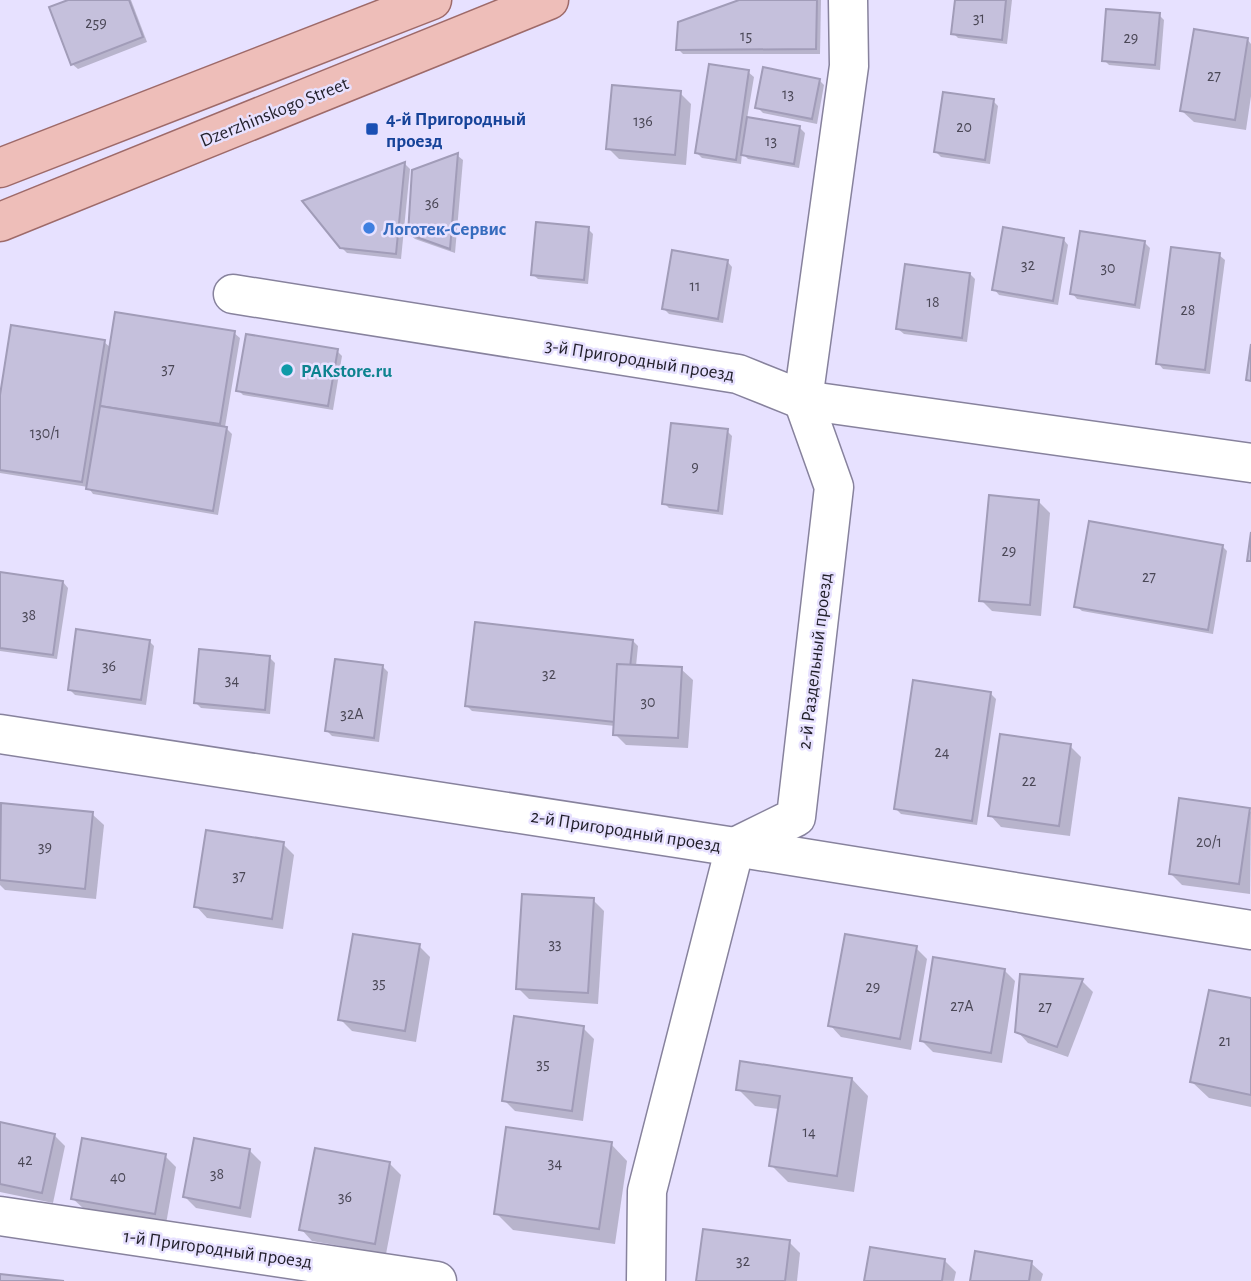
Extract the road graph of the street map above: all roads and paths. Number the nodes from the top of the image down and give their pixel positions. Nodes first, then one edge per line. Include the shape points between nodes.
1 (432, 0) edge
2 (549, 0) edge
3 (848, 0) edge
4 (0, 168) edge
5 (0, 222) edge
6 (233, 294) dead end
7 (803, 400) junction
8 (1251, 463) edge
9 (0, 734) edge
10 (735, 847) junction
11 (1251, 929) edge
12 (0, 1216) edge
13 (437, 1281) edge
14 (646, 1281) edge

1 - 4 main road
2 - 5 main road, Dzerzhinskogo Street
3 - 7 street, 2-й Раздельный проезд via 849,66
6 - 7 street, 3-й Пригородный проезд via 738,374
7 - 8 street, 3-й Пригородный проезд
7 - 10 street, 2-й Раздельный проезд via 834,487 796,817
9 - 10 street, 2-й Пригородный проезд
10 - 11 street, 2-й Пригородный проезд
10 - 14 street via 647,1191
12 - 13 street, 1-й Пригородный проезд

